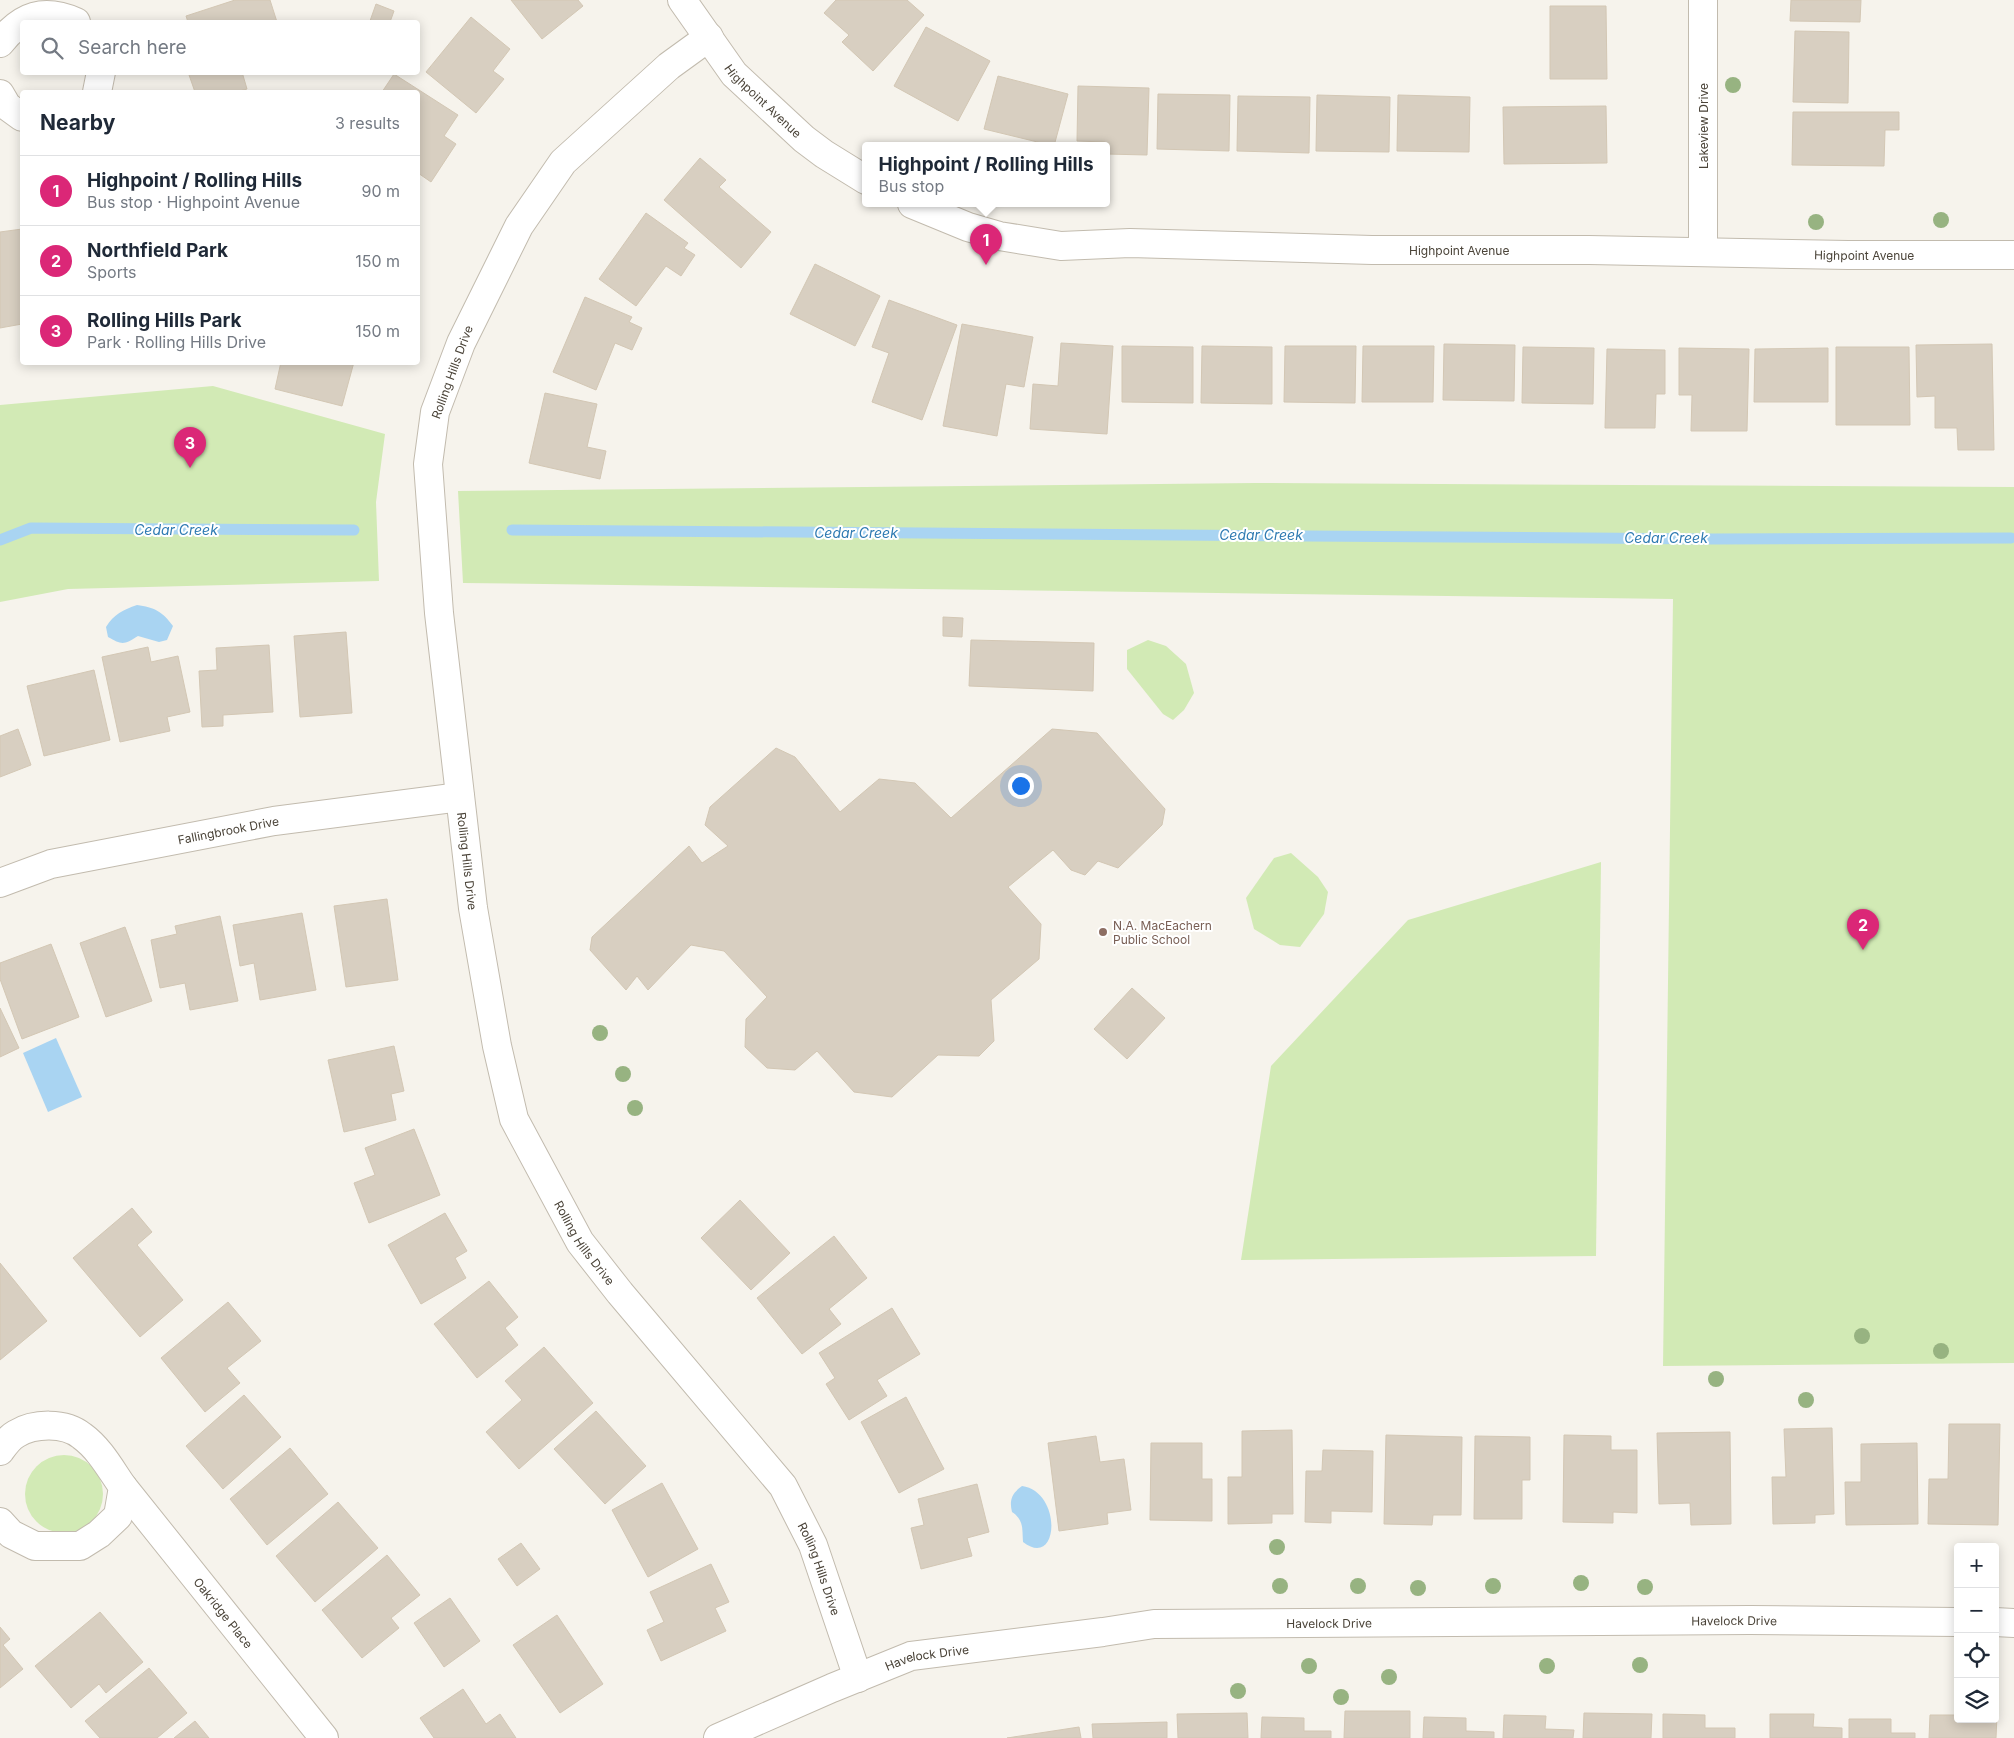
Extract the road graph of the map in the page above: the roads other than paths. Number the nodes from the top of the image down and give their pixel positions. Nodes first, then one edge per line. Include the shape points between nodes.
1 (682, 0) edge
2 (1704, 0) edge
3 (24, 20) edge
4 (71, 20) edge
5 (20, 23) edge
6 (708, 37) junction
7 (0, 43) edge
8 (100, 75) edge
9 (97, 90) edge
10 (0, 94) edge
11 (20, 116) edge
12 (862, 178) edge
13 (920, 207) edge
14 (1704, 252) junction
15 (2014, 254) edge
16 (460, 797) junction
17 (0, 883) edge
18 (0, 1451) edge
19 (123, 1488) junction
20 (0, 1522) edge
21 (1954, 1622) edge
22 (1999, 1622) edge
23 (2014, 1623) edge
24 (858, 1678) junction
25 (324, 1738) edge
26 (718, 1738) edge

1 - 6 street, Highpoint Avenue
2 - 14 street, Lakeview Drive
3 - 4 street via 42,14 60,15
5 - 7 street via 10,29
6 - 12 street, Highpoint Avenue via 734,74 804,139
6 - 16 street, Rolling Hills Drive via 664,70 563,162 519,226 488,285 461,343 435,412 428,464 442,643
8 - 9 street
10 - 11 street via 7,106
13 - 14 street, Highpoint Avenue via 999,236 1061,246 1130,243
14 - 15 street, Highpoint Avenue
16 - 17 street, Fallingbrook Drive via 274,821 51,864
16 - 24 street, Rolling Hills Drive via 473,908 497,1046 514,1119 580,1242 783,1486 813,1546
18 - 19 street, Oakridge Place via 17,1433 36,1426 64,1427 81,1434 96,1448
19 - 20 street via 118,1516 80,1546 35,1546 11,1534
19 - 25 street, Oakridge Place
21 - 24 street, Havelock Drive via 1743,1620 1154,1624 911,1656
22 - 23 street
24 - 26 street, Havelock Drive

